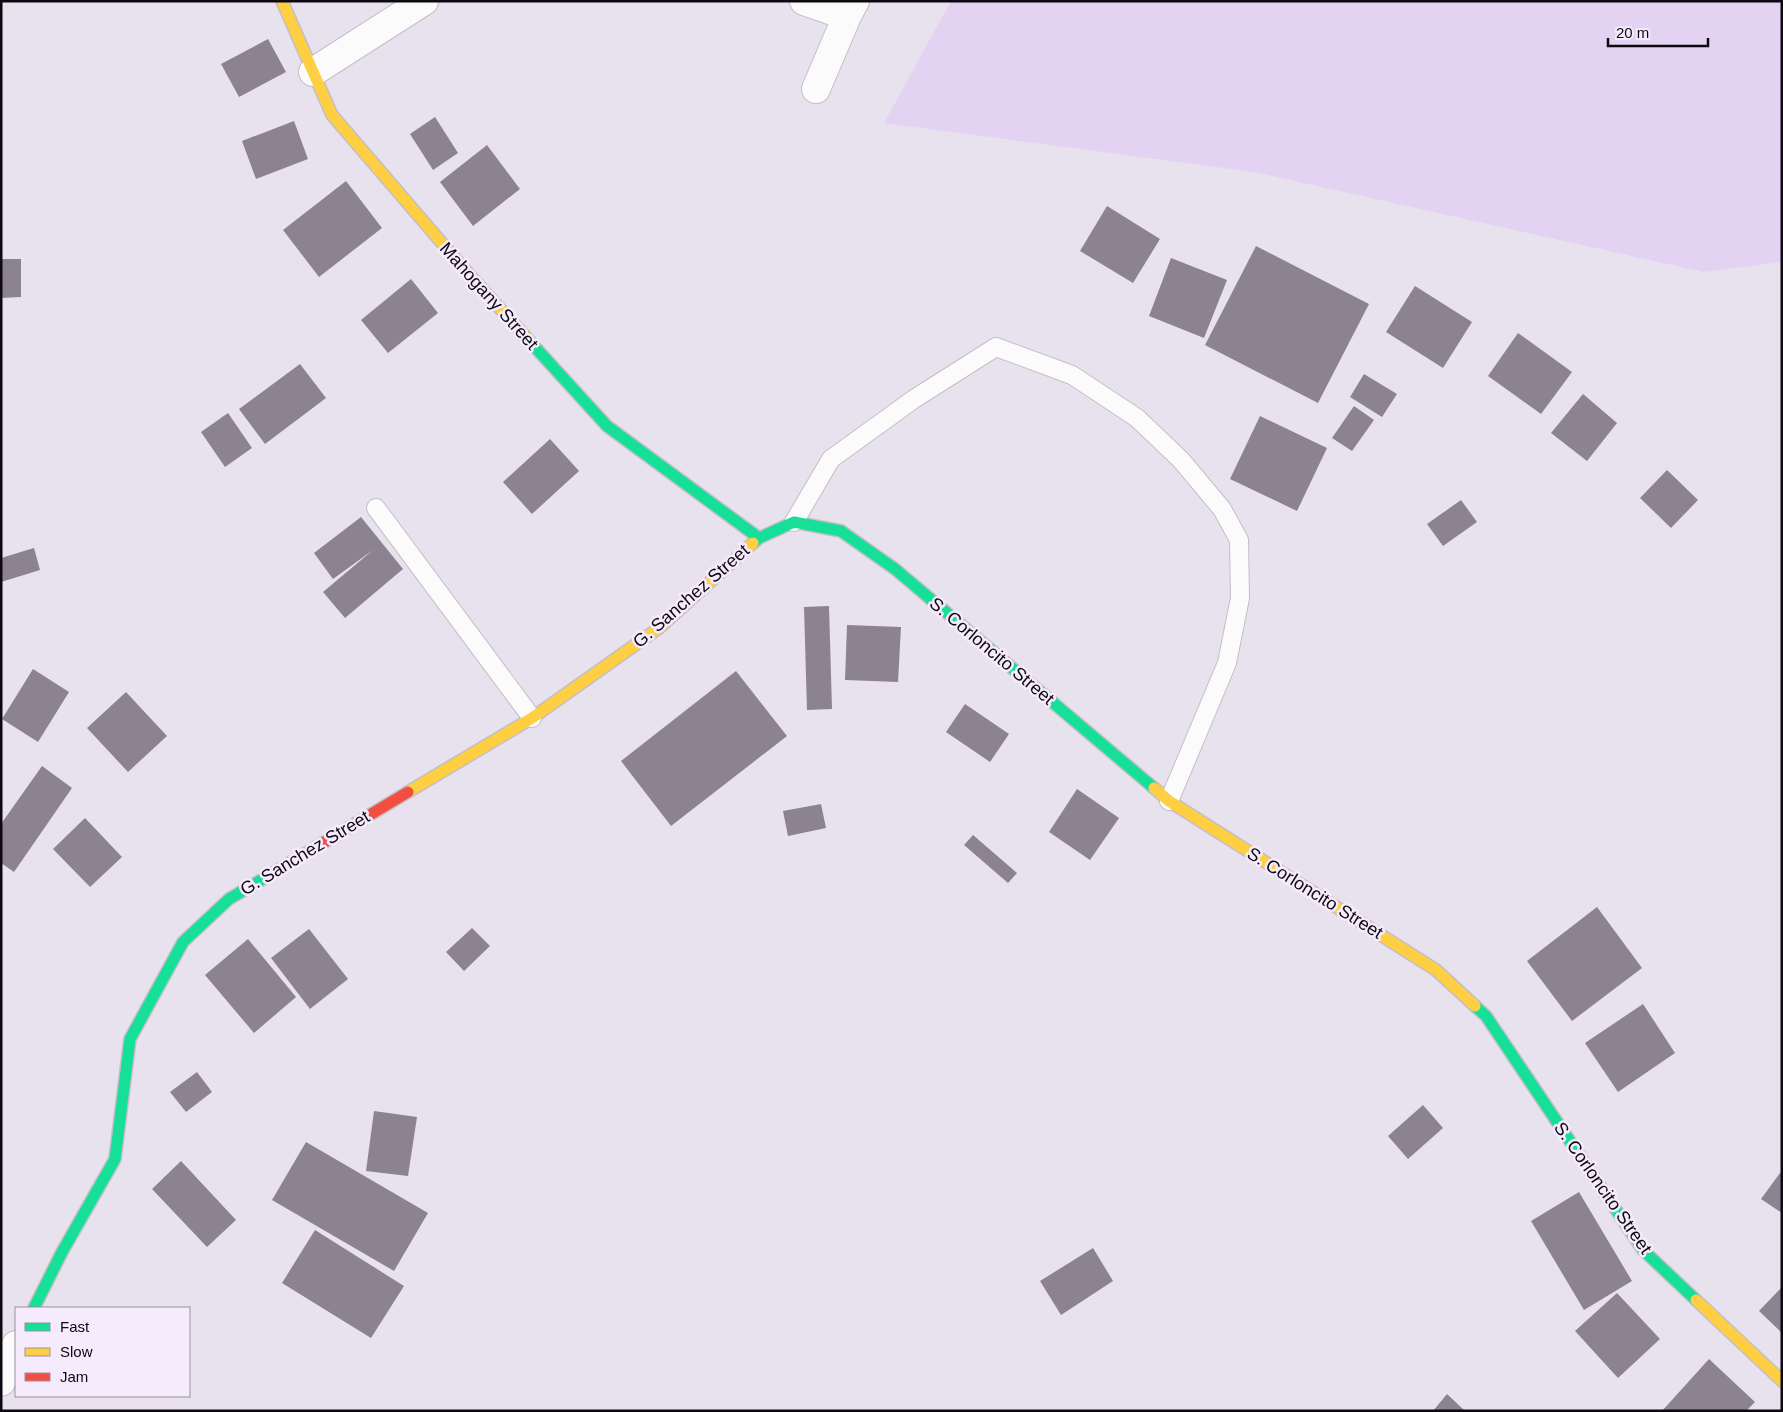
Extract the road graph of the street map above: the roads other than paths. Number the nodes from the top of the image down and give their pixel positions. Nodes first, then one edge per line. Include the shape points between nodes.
1 (282, 1) edge
2 (424, 1) edge
3 (804, 1) edge
4 (851, 8) edge
5 (313, 72) junction
6 (816, 89) dead end
7 (376, 508) dead end
8 (794, 522) junction
9 (759, 538) junction
10 (532, 718) junction
11 (1169, 801) junction
12 (34, 1307) edge
13 (15, 1347) edge
14 (1782, 1381) edge
15 (1, 1382) edge

1 - 5 street, Mahogany Street
2 - 5 street
3 - 4 street
4 - 6 street
5 - 9 street, Mahogany Street via 332,115 466,271 607,426
7 - 10 lane
8 - 9 street
8 - 11 street, S. Corloncito Street via 840,530 895,569
8 - 11 lane via 831,459 914,399 996,347 1072,375 1137,418 1181,460 1222,509 1239,540 1240,598 1227,663
9 - 10 street, G. Sanchez Street via 659,628
10 - 12 street, G. Sanchez Street via 229,899 183,942 130,1038 115,1159
11 - 14 street, S. Corloncito Street via 1436,970 1486,1016 1643,1250
13 - 15 street

